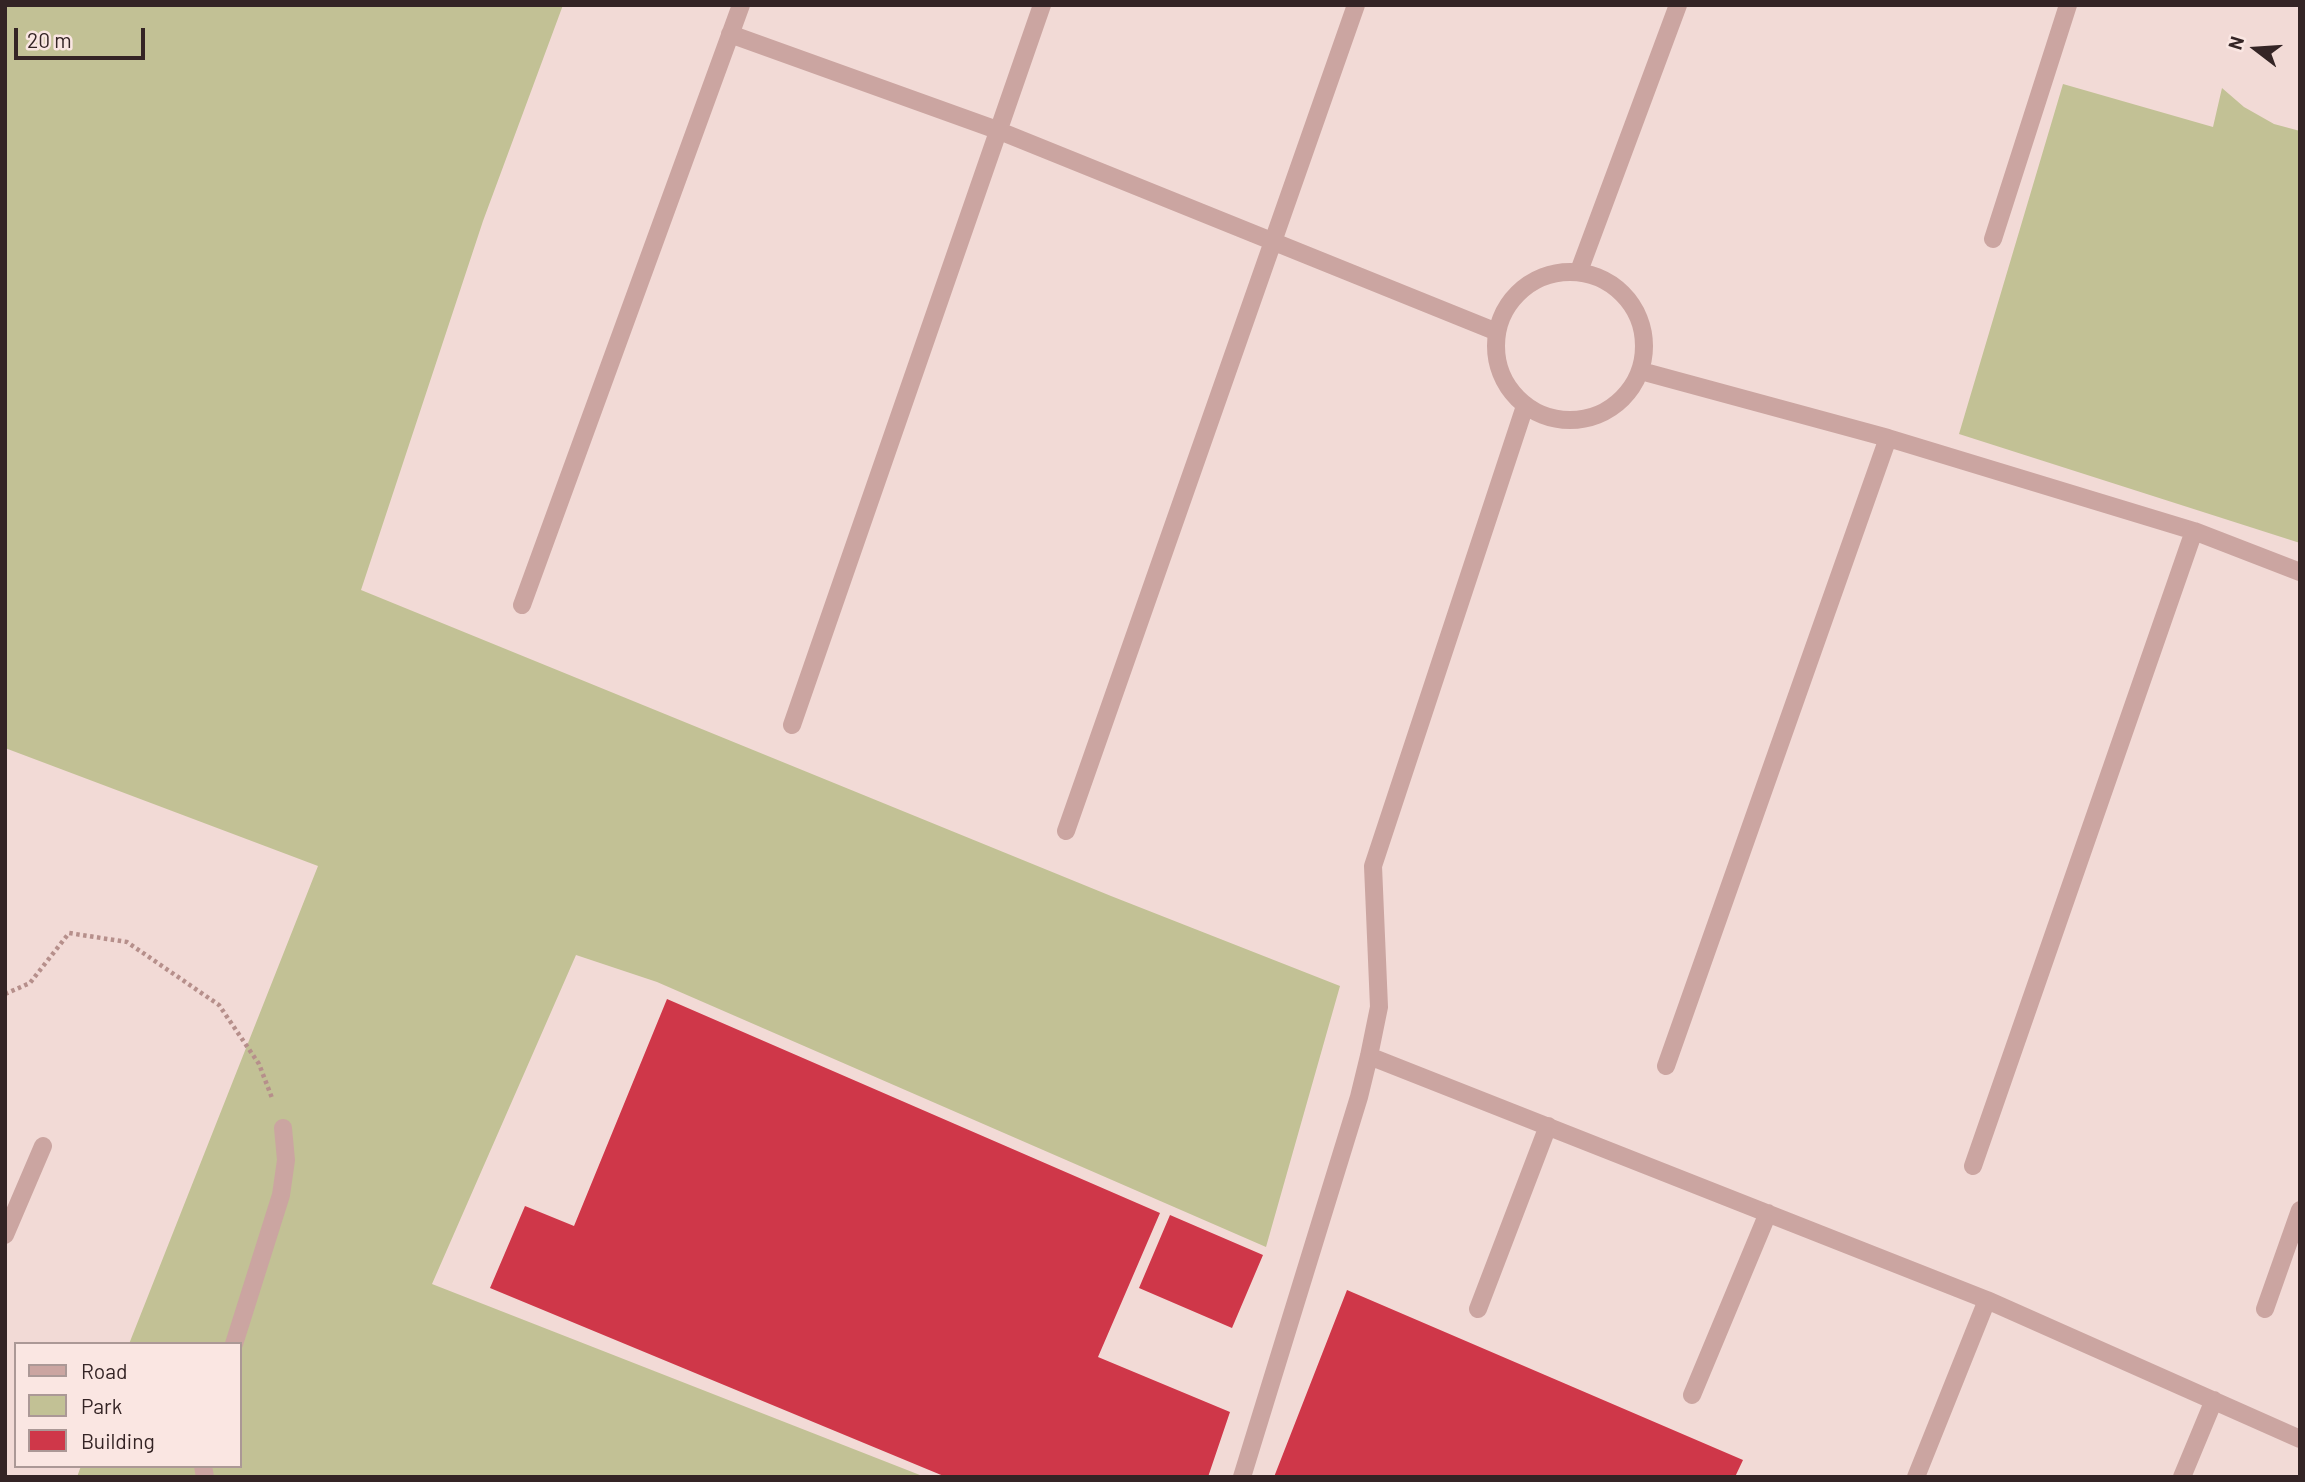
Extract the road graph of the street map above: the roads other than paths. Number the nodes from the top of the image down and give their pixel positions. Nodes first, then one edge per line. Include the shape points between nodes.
1 (741, 5) edge
2 (1042, 5) edge
3 (1356, 5) edge
4 (1678, 5) edge
5 (2068, 5) edge
6 (730, 34) junction
7 (997, 130) junction
8 (1993, 239) dead end
9 (1272, 244) junction
10 (1579, 271) junction
11 (1497, 331) junction
12 (1641, 371) junction
13 (1525, 406) junction
14 (1888, 438) junction
15 (2194, 531) junction
16 (2300, 572) edge
17 (522, 605) dead end
18 (792, 725) dead end
19 (1066, 831) dead end
20 (1369, 1056) junction
21 (1666, 1066) dead end
22 (1548, 1126) junction
23 (283, 1128) road end
24 (43, 1146) dead end
25 (1973, 1166) dead end
26 (2300, 1210) edge
27 (1768, 1213) junction
28 (5, 1235) edge
29 (1987, 1300) junction
30 (1478, 1309) dead end
31 (2265, 1309) dead end
32 (235, 1342) edge
33 (1692, 1395) dead end
34 (2214, 1400) junction
35 (2300, 1439) edge
36 (1242, 1477) edge
37 (1916, 1477) edge
38 (2182, 1477) edge

1 - 6 street
2 - 7 street
3 - 9 street
4 - 10 street
5 - 8 street
6 - 7 street
6 - 17 street
7 - 9 street
7 - 18 street
9 - 11 street
9 - 19 street
10 - 11 street via 1557,272 1527,286 1504,311
10 - 12 street via 1601,277 1634,306 1643,327
11 - 13 street via 1500,373
12 - 13 street via 1613,408 1591,418 1568,421
12 - 14 street
13 - 20 street via 1373,866 1379,1007
14 - 15 street
14 - 21 street
15 - 16 street
15 - 25 street
20 - 22 street
20 - 36 street
22 - 27 street
22 - 30 street
23 - 32 street via 286,1160 281,1195
24 - 28 street
26 - 31 street
27 - 29 street
27 - 33 street
29 - 34 street
29 - 37 street
34 - 35 street
34 - 38 street

